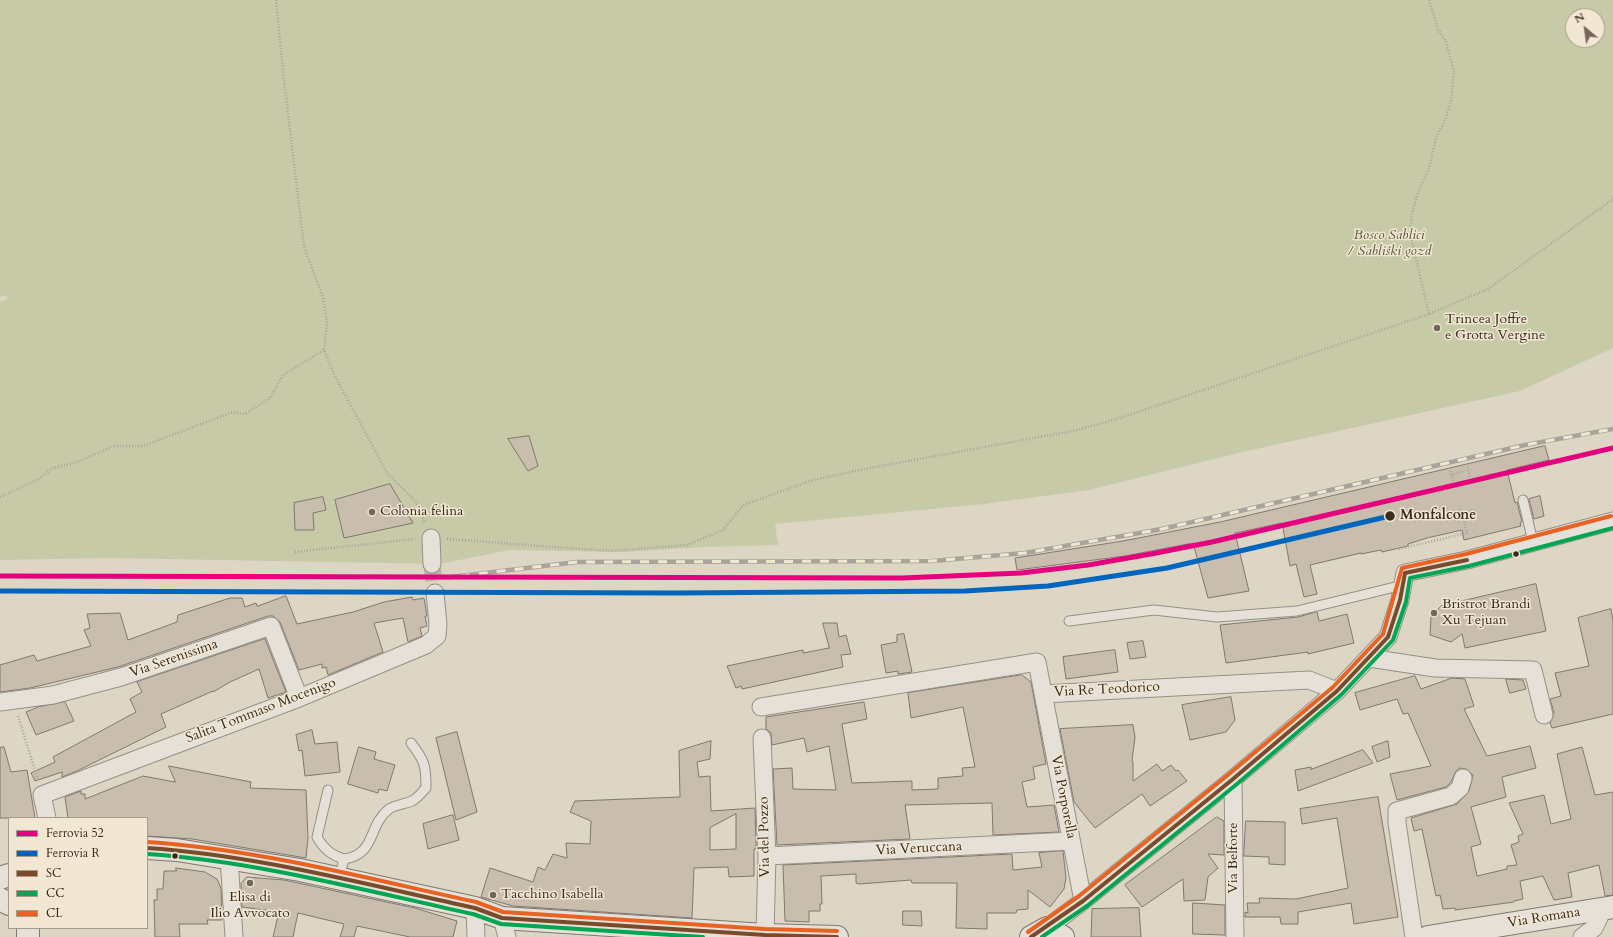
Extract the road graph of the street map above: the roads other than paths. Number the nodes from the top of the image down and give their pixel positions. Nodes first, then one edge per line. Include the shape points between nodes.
1 (1523, 500) dead end
2 (1613, 522) edge
3 (431, 538) road end
4 (1533, 542) junction
5 (432, 564) tunnel mouth
6 (1404, 579) junction
7 (435, 594) tunnel mouth
8 (1069, 621) dead end
9 (1369, 658) junction
10 (1337, 691) junction
11 (1043, 694) junction
12 (299, 698) junction
13 (0, 702) edge
14 (761, 707) dead end
15 (1544, 715) dead end
16 (762, 738) dead end
17 (411, 743) dead end
18 (1463, 778) dead end
19 (1234, 779) junction
20 (328, 790) dead end
21 (47, 817) edge
22 (1071, 841) junction
23 (148, 848) edge
24 (767, 856) junction
25 (229, 857) junction
26 (341, 869) junction
27 (1083, 901) junction
28 (475, 908) junction
29 (1608, 908) edge
30 (505, 928) edge
31 (1047, 934) edge
32 (765, 935) junction
33 (234, 937) edge
34 (476, 937) edge
35 (836, 937) edge
36 (1235, 937) edge
37 (1414, 937) edge
38 (1428, 937) edge
39 (1582, 937) edge

1 - 4 lane
2 - 4 street
3 - 5 street
4 - 6 street
6 - 8 lane via 1298,610 1217,617 1154,610
6 - 9 street via 1388,637
7 - 12 street, Salita Tommaso Mocenigo via 437,636 426,645
9 - 10 street
9 - 15 street via 1434,668 1533,670
10 - 11 street, Via Re Teodorico via 1309,680
10 - 19 street
11 - 14 street, Via Re Teodorico via 1037,662
11 - 22 street, Via Porporella
12 - 13 street, Via Serenissima via 271,626 121,677 53,695
12 - 21 street, Salita Tommaso Mocenigo via 42,795
16 - 24 street, Via del Pozzo
17 - 26 lane via 426,768 426,788 413,800 390,809 379,821 367,848
18 - 37 street via 1460,788 1451,796 1397,811
19 - 27 street
19 - 36 street, Via Belforte
20 - 26 lane via 317,837 323,848 334,856
22 - 24 street, Via Veruccana
22 - 27 street, Via Porporella
23 - 25 street
24 - 32 street, Via del Pozzo
25 - 26 street via 300,870
25 - 33 street
26 - 28 street
27 - 31 street
28 - 30 street
28 - 34 street
29 - 38 street, Via Romana
29 - 39 street via 1594,928
30 - 32 street
32 - 35 street

